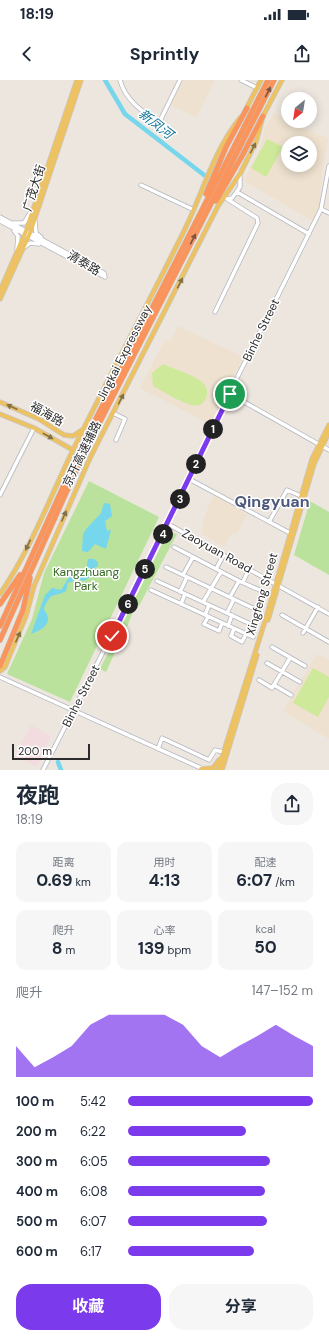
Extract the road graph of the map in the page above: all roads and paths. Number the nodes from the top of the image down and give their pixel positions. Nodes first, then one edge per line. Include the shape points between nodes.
1 (77, 80) edge
2 (81, 80) edge
3 (120, 80) edge
4 (180, 80) edge
5 (242, 80) edge
6 (261, 80) edge
7 (268, 80) edge
8 (274, 80) edge
9 (282, 80) edge
10 (257, 88) junction
11 (247, 108) joint
12 (263, 116) junction
13 (329, 166) edge
14 (215, 172) junction
15 (240, 174) junction
16 (230, 179) junction
17 (141, 184) dead end
18 (209, 186) junction
19 (237, 192) junction
20 (223, 195) junction
21 (35, 204) junction
22 (322, 208) junction
23 (194, 210) junction
24 (329, 213) edge
25 (35, 216) junction
26 (0, 217) edge
27 (0, 221) edge
28 (10, 222) junction
29 (5, 224) junction
30 (27, 234) junction
31 (309, 234) junction
32 (44, 245) junction
33 (51, 245) junction
34 (17, 251) junction
35 (19, 257) junction
36 (0, 290) edge
37 (0, 299) edge
38 (215, 312) dead end
39 (231, 395) junction
40 (0, 402) edge
41 (113, 413) junction
42 (0, 414) edge
43 (329, 425) edge
44 (34, 428) junction
45 (84, 428) junction
46 (329, 432) edge
47 (116, 440) dead end
48 (320, 445) junction
49 (73, 450) junction
50 (329, 450) edge
51 (189, 479) junction
52 (0, 495) edge
53 (301, 496) junction
54 (268, 522) junction
55 (168, 524) junction
56 (290, 533) junction
57 (174, 547) dead end
58 (193, 557) junction
59 (222, 558) dead end
60 (29, 568) junction
61 (166, 568) dead end
62 (216, 569) junction
63 (221, 572) junction
64 (247, 573) dead end
65 (185, 576) junction
66 (157, 581) dead end
67 (241, 582) junction
68 (277, 583) junction
69 (211, 588) junction
70 (151, 590) dead end
71 (180, 592) junction
72 (264, 592) dead end
73 (0, 594) edge
74 (185, 594) junction
75 (232, 598) junction
76 (203, 602) junction
77 (0, 604) edge
78 (181, 604) junction
79 (210, 605) junction
80 (318, 607) junction
81 (259, 611) dead end
82 (227, 613) junction
83 (329, 614) edge
84 (282, 615) dead end
85 (206, 616) junction
86 (232, 616) junction
87 (222, 623) junction
88 (0, 626) edge
89 (228, 626) junction
90 (255, 626) dead end
91 (234, 629) junction
92 (304, 631) junction
93 (246, 634) junction
94 (253, 637) dead end
95 (0, 640) edge
96 (329, 642) edge
97 (272, 647) dead end
98 (290, 658) junction
99 (267, 663) dead end
100 (0, 666) edge
101 (305, 666) dead end
102 (0, 671) edge
103 (282, 672) junction
104 (0, 677) edge
105 (259, 680) dead end
106 (300, 682) dead end
107 (274, 685) junction
108 (291, 695) dead end
109 (74, 710) junction
110 (158, 749) junction
111 (223, 754) junction
112 (203, 769) edge
113 (43, 770) edge
114 (218, 770) edge
115 (222, 770) edge

1 - 21 main road, 广茂大街
2 - 25 main road, 广茂大街
3 - 4 street via 122,89 134,104 159,123
5 - 10 street
6 - 10 main road
7 - 14 highway
16 -> 8 highway
9 - 12 main road
10 - 11 main road
11 - 14 highway
15 -> 12 main road via 256,142
12 - 16 highway
13 - 22 street, Binhe Street
14 - 18 highway, Jingkai Expressway
15 - 16 main road
15 - 19 street via 240,187
16 - 20 highway, Jingkai Expressway
17 - 23 street
18 - 23 main road, 京开高速辅路
18 - 60 highway, Jingkai Expressway via 195,221 79,452
19 - 20 street via 232,198
19 - 31 street
20 - 38 street via 257,218 258,223
41 -> 20 main road, 京开高速辅路
60 -> 20 highway, Jingkai Expressway via 201,224
21 - 28 street via 24,223
21 - 30 main road, 广茂大街
22 - 24 street
22 - 31 street, Binhe Street
23 - 45 main road, 京开高速辅路
25 - 30 main road, 广茂大街
25 - 33 street via 36,233
26 - 28 street, 清泰路
27 - 29 street, 清泰路
28 - 30 street, 清泰路
29 - 30 street, 清泰路
29 - 34 street via 18,236
30 - 32 street, 清泰路
30 - 33 street, 清泰路
30 - 34 main road, 广茂大街
30 - 35 main road, 广茂大街
31 - 39 street, Binhe Street
32 - 33 street, 清泰路 via 105,277 104,273
32 - 35 street via 30,243
34 - 36 main road, 广茂大街
35 - 37 main road, 广茂大街
39 - 48 street
39 - 51 street, Binhe Street
45 -> 40 main road, 福海路 via 73,436 64,435
41 - 47 street via 125,419
102 -> 41 main road, 京开高速辅路 via 5,667 24,624 41,569 90,458
42 - 44 main road, 福海路
43 - 48 main road, Xingfeng Street
44 -> 49 main road, 福海路
44 - 52 street
45 - 49 main road, 京开高速辅路
46 - 48 main road, Xingfeng Street
48 - 50 street
48 - 53 main road, Xingfeng Street via 312,459
48 - 68 main road, Xingfeng Street
49 -> 73 main road, 京开高速辅路 via 19,564
51 - 54 street
51 - 55 street, Binhe Street
53 - 54 street via 287,490
53 - 56 main road, Xingfeng Street
54 - 56 street
55 - 68 street, Zaoyuan Road
55 - 109 street, Binhe Street
56 - 68 main road, Xingfeng Street
57 - 58 street
58 - 62 street
58 - 65 street
59 - 62 street
60 - 77 highway
60 - 88 highway, Jingkai Expressway
60 - 95 highway, Jingkai Expressway
60 - 100 highway via 23,610
61 - 65 street
62 - 63 street
63 - 67 street
63 - 69 street
64 - 67 street
65 - 69 street
65 - 71 street
66 - 71 street
67 - 72 street
67 - 75 street
68 - 80 street, Zaoyuan Road
68 - 111 main road, Xingfeng Street
68 - 115 main road, Xingfeng Street
69 - 75 street
69 - 76 street
70 - 78 street
71 - 74 street
74 - 76 street
74 - 78 street
75 - 81 street
75 - 82 street
76 - 79 street
78 - 85 street
79 - 82 street
79 - 85 street
80 - 83 street, Zaoyuan Road
80 - 92 street
82 - 86 street
84 - 92 street
85 - 87 street
85 - 87 street via 204,624 219,631
86 - 89 street
86 - 90 street
87 - 89 street
89 - 91 street
91 - 93 street
91 - 93 street via 230,636 242,642
92 - 96 street
93 - 94 street
97 - 98 street
98 - 101 street
98 - 103 street
99 - 103 street
103 - 106 street
103 - 107 street
104 - 109 street
105 - 107 street via 272,688
107 - 108 street
109 - 110 street
109 - 113 street, Binhe Street
110 - 111 street via 162,738 209,760 215,750
110 - 112 street
111 - 112 main road via 213,768
111 - 114 main road, Xingfeng Street

